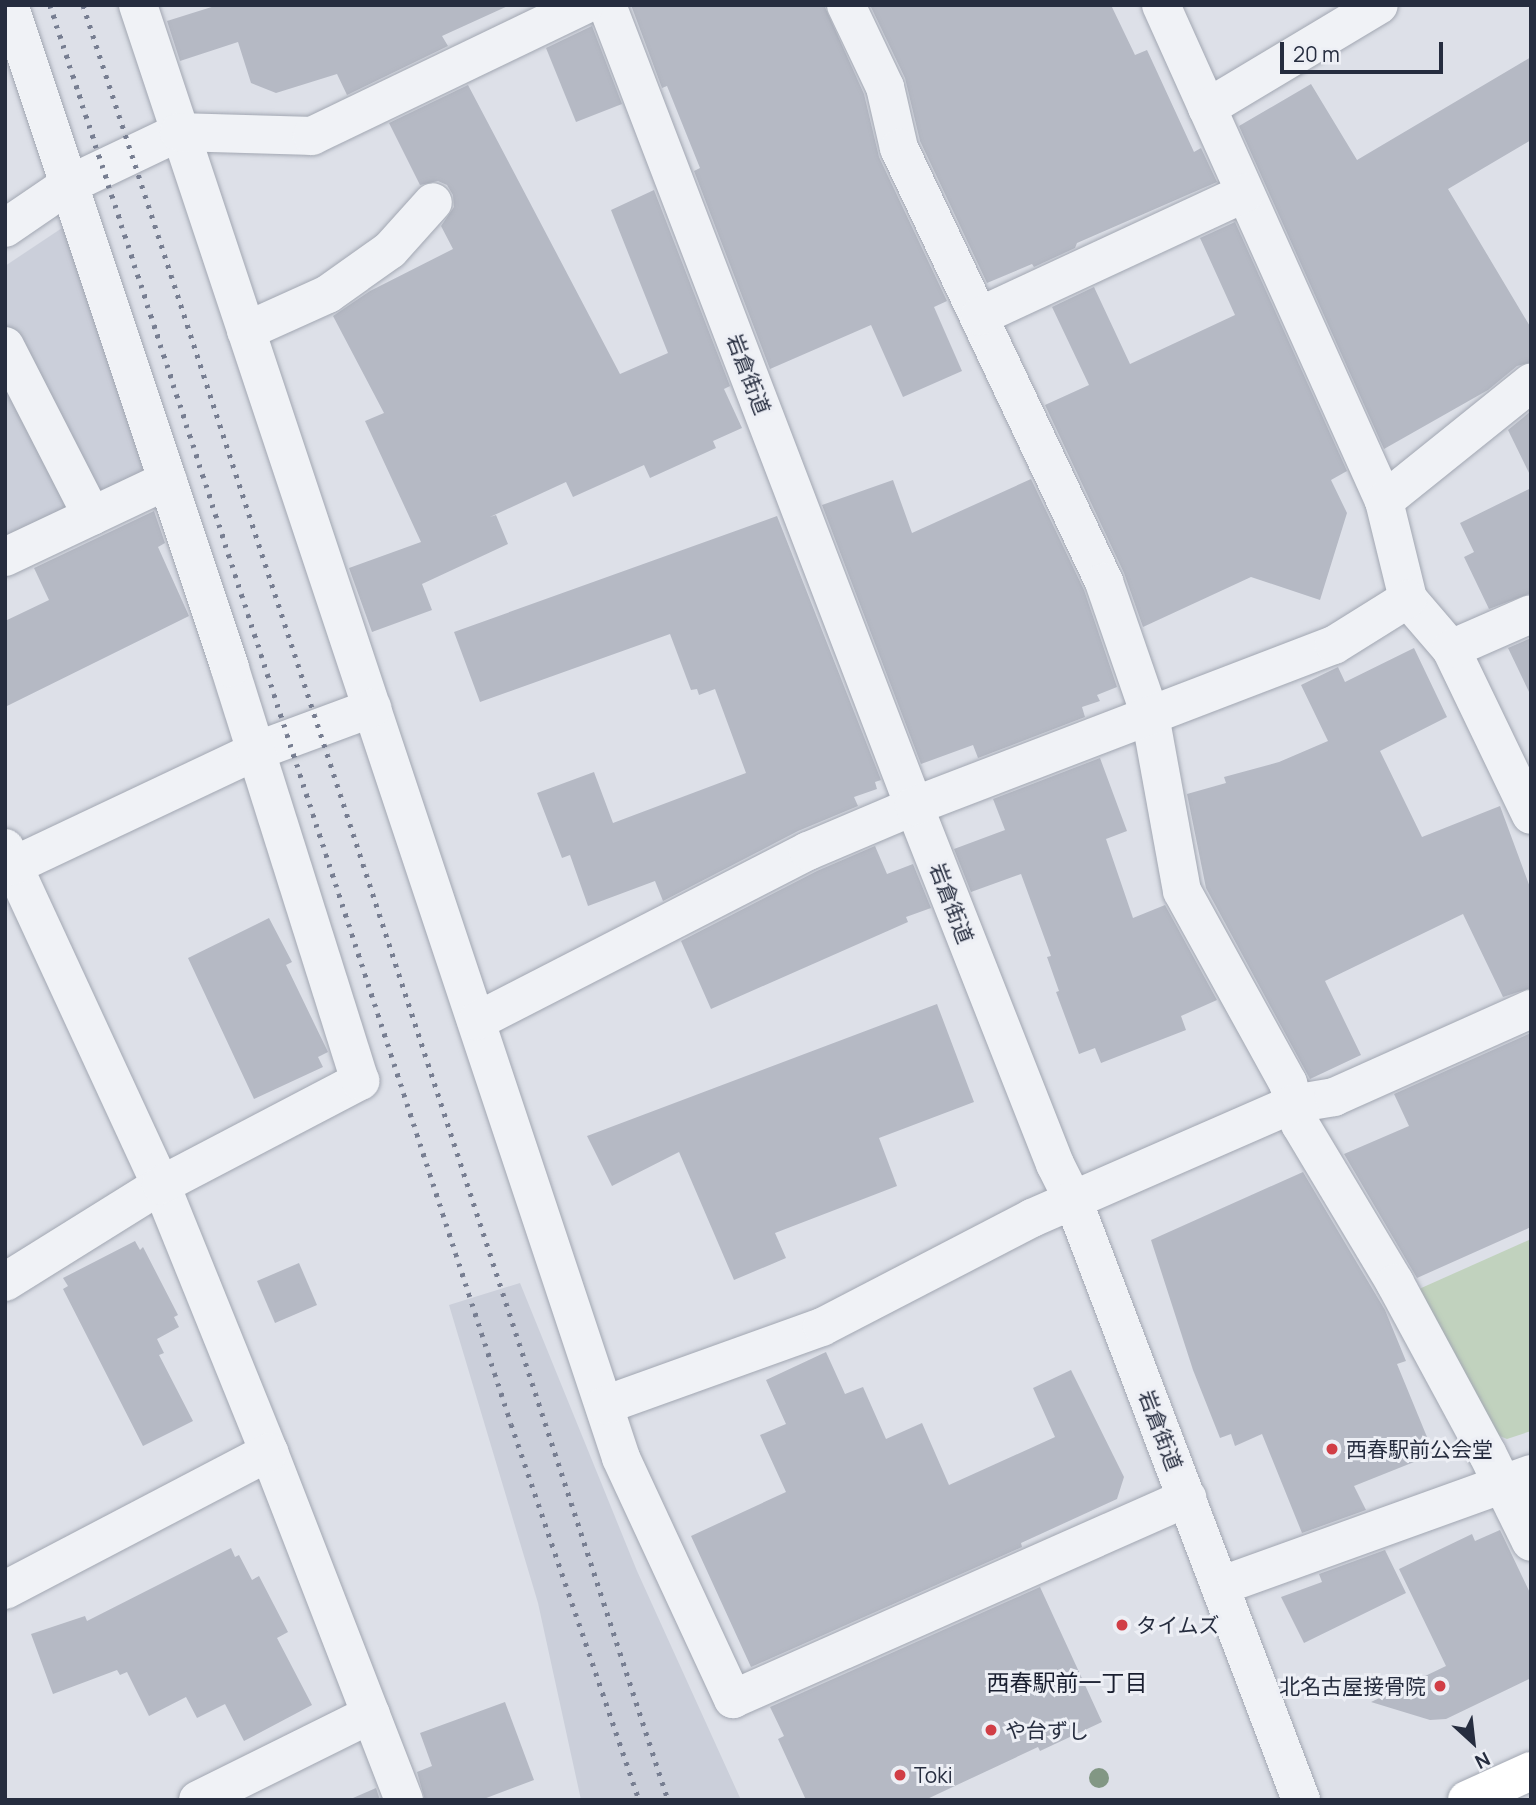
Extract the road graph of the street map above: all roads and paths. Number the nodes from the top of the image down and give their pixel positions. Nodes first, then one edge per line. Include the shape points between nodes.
1 (9, 5) edge
2 (138, 5) edge
3 (584, 5) edge
4 (607, 5) edge
5 (846, 5) edge
6 (1161, 5) edge
7 (1379, 5) edge
8 (1207, 108) junction
9 (179, 132) junction
10 (68, 185) junction
11 (1245, 193) junction
12 (433, 202) dead end
13 (5, 228) edge
14 (980, 316) junction
15 (246, 331) junction
16 (5, 346) edge
17 (1531, 383) edge
18 (168, 480) junction
19 (1384, 501) junction
20 (92, 516) junction
21 (5, 556) edge
22 (1408, 598) junction
23 (1531, 614) edge
24 (1451, 649) junction
25 (372, 708) junction
26 (1150, 715) junction
27 (256, 751) junction
28 (914, 806) junction
29 (1531, 815) edge
30 (9, 857) edge
31 (1531, 1009) edge
32 (477, 1021) junction
33 (1293, 1104) junction
34 (161, 1185) junction
35 (1073, 1200) junction
36 (5, 1282) edge
37 (605, 1405) junction
38 (269, 1452) junction
39 (1516, 1479) edge
40 (1187, 1499) junction
41 (1531, 1542) edge
42 (1220, 1586) junction
43 (5, 1590) edge
44 (371, 1714) junction
45 (1531, 1771) edge
46 (198, 1800) edge
47 (404, 1800) edge
48 (1301, 1800) edge
49 (1467, 1800) edge

1 - 10 street
2 - 9 street
3 - 9 street via 312,135
4 - 28 street, 岩倉街道
5 - 14 street via 885,87 899,148
6 - 8 street
7 - 8 street
8 - 11 street
9 - 10 street
9 - 15 street
10 - 13 street
10 - 18 street
11 - 14 street
11 - 19 street
12 - 15 street via 390,250 328,294
14 - 26 street via 1104,582
15 - 25 street
16 - 20 street
17 - 19 street
18 - 20 street
18 - 27 street
19 - 22 street
20 - 21 street
22 - 24 street
22 - 26 street via 1334,645
23 - 24 street
24 - 29 street
25 - 27 street
25 - 32 street
26 - 28 street
26 - 33 street via 1182,891 1289,1083
27 - 30 street
27 - 34 street via 360,1081
28 - 32 street via 808,851
28 - 35 street, 岩倉街道
30 - 34 street
31 - 33 street via 1334,1097
32 - 37 street
33 - 35 street
33 - 39 street via 1300,1124
34 - 36 street
34 - 38 street
35 - 37 street via 822,1327
35 - 40 street, 岩倉街道
37 - 40 street via 621,1458 733,1699
38 - 43 street
38 - 44 street
39 - 41 street
39 - 42 street
40 - 42 street, 岩倉街道
42 - 48 street, 岩倉街道
44 - 46 street
44 - 47 street
45 - 49 main road

